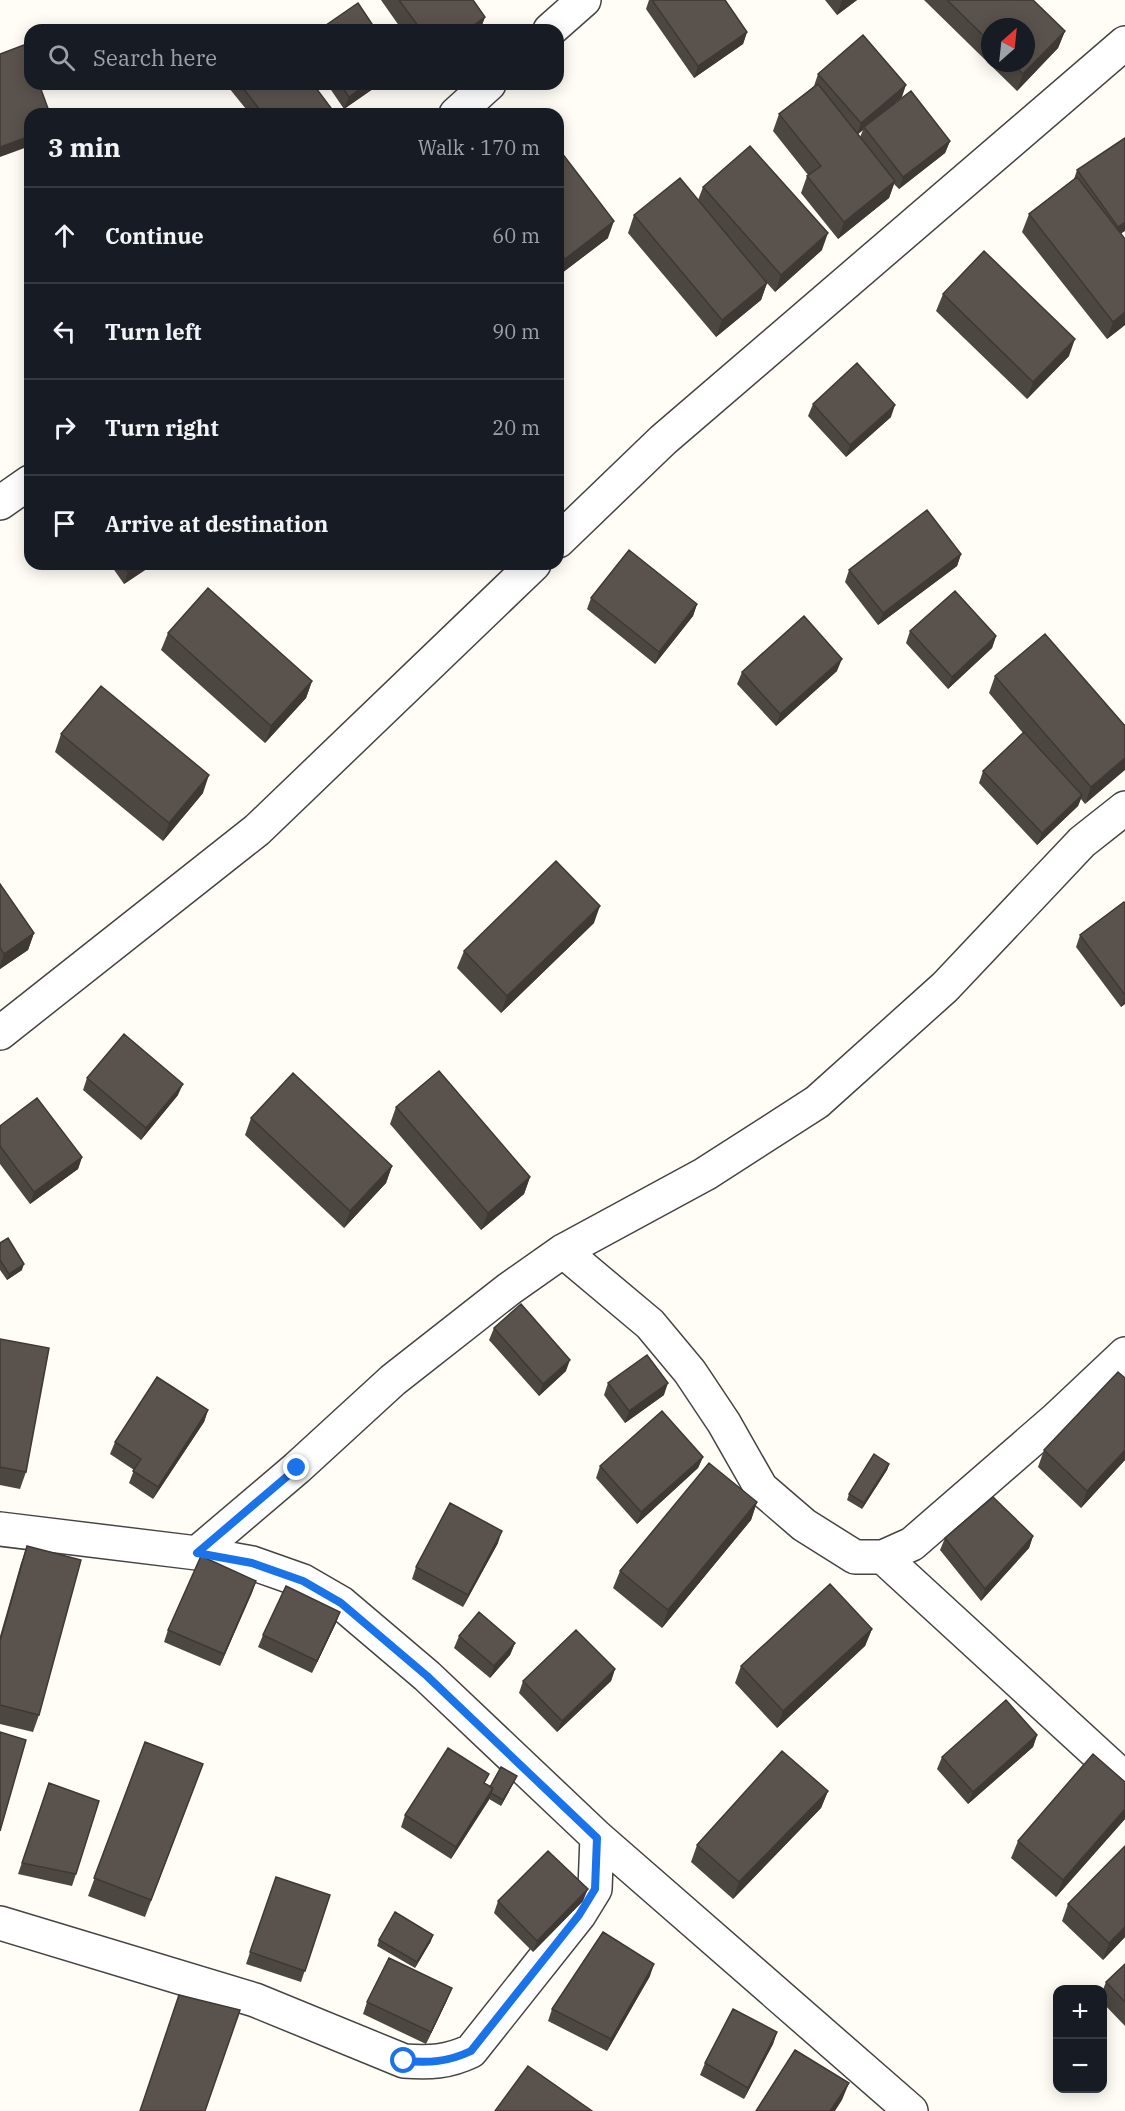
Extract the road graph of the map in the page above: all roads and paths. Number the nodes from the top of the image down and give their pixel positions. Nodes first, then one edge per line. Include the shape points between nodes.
1 (584, 0) edge
2 (557, 24) edge
3 (1125, 43) edge
4 (482, 90) edge
5 (463, 108) edge
6 (24, 486) edge
7 (0, 503) edge
8 (564, 535) edge
9 (528, 570) edge
10 (1125, 808) edge
11 (0, 1033) edge
12 (563, 1251) junction
13 (1125, 1354) edge
14 (0, 1529) edge
15 (197, 1553) junction
16 (883, 1557) junction
17 (1125, 1779) edge
18 (597, 1838) junction
19 (0, 1923) edge
20 (911, 2111) edge

1 - 2 street
3 - 8 street via 663,440
4 - 5 street
6 - 7 street
9 - 11 street via 258,830
10 - 12 street via 1082,842 945,987 817,1102 705,1174
12 - 15 street via 393,1380
12 - 16 street via 650,1324 696,1380 761,1488 804,1526 855,1557
13 - 16 street via 912,1544
14 - 15 street
15 - 18 street via 252,1563 303,1581 341,1603 427,1676
16 - 17 street
18 - 19 street via 595,1889 579,1915 471,2051 452,2060 404,2061 255,2000
18 - 20 street

